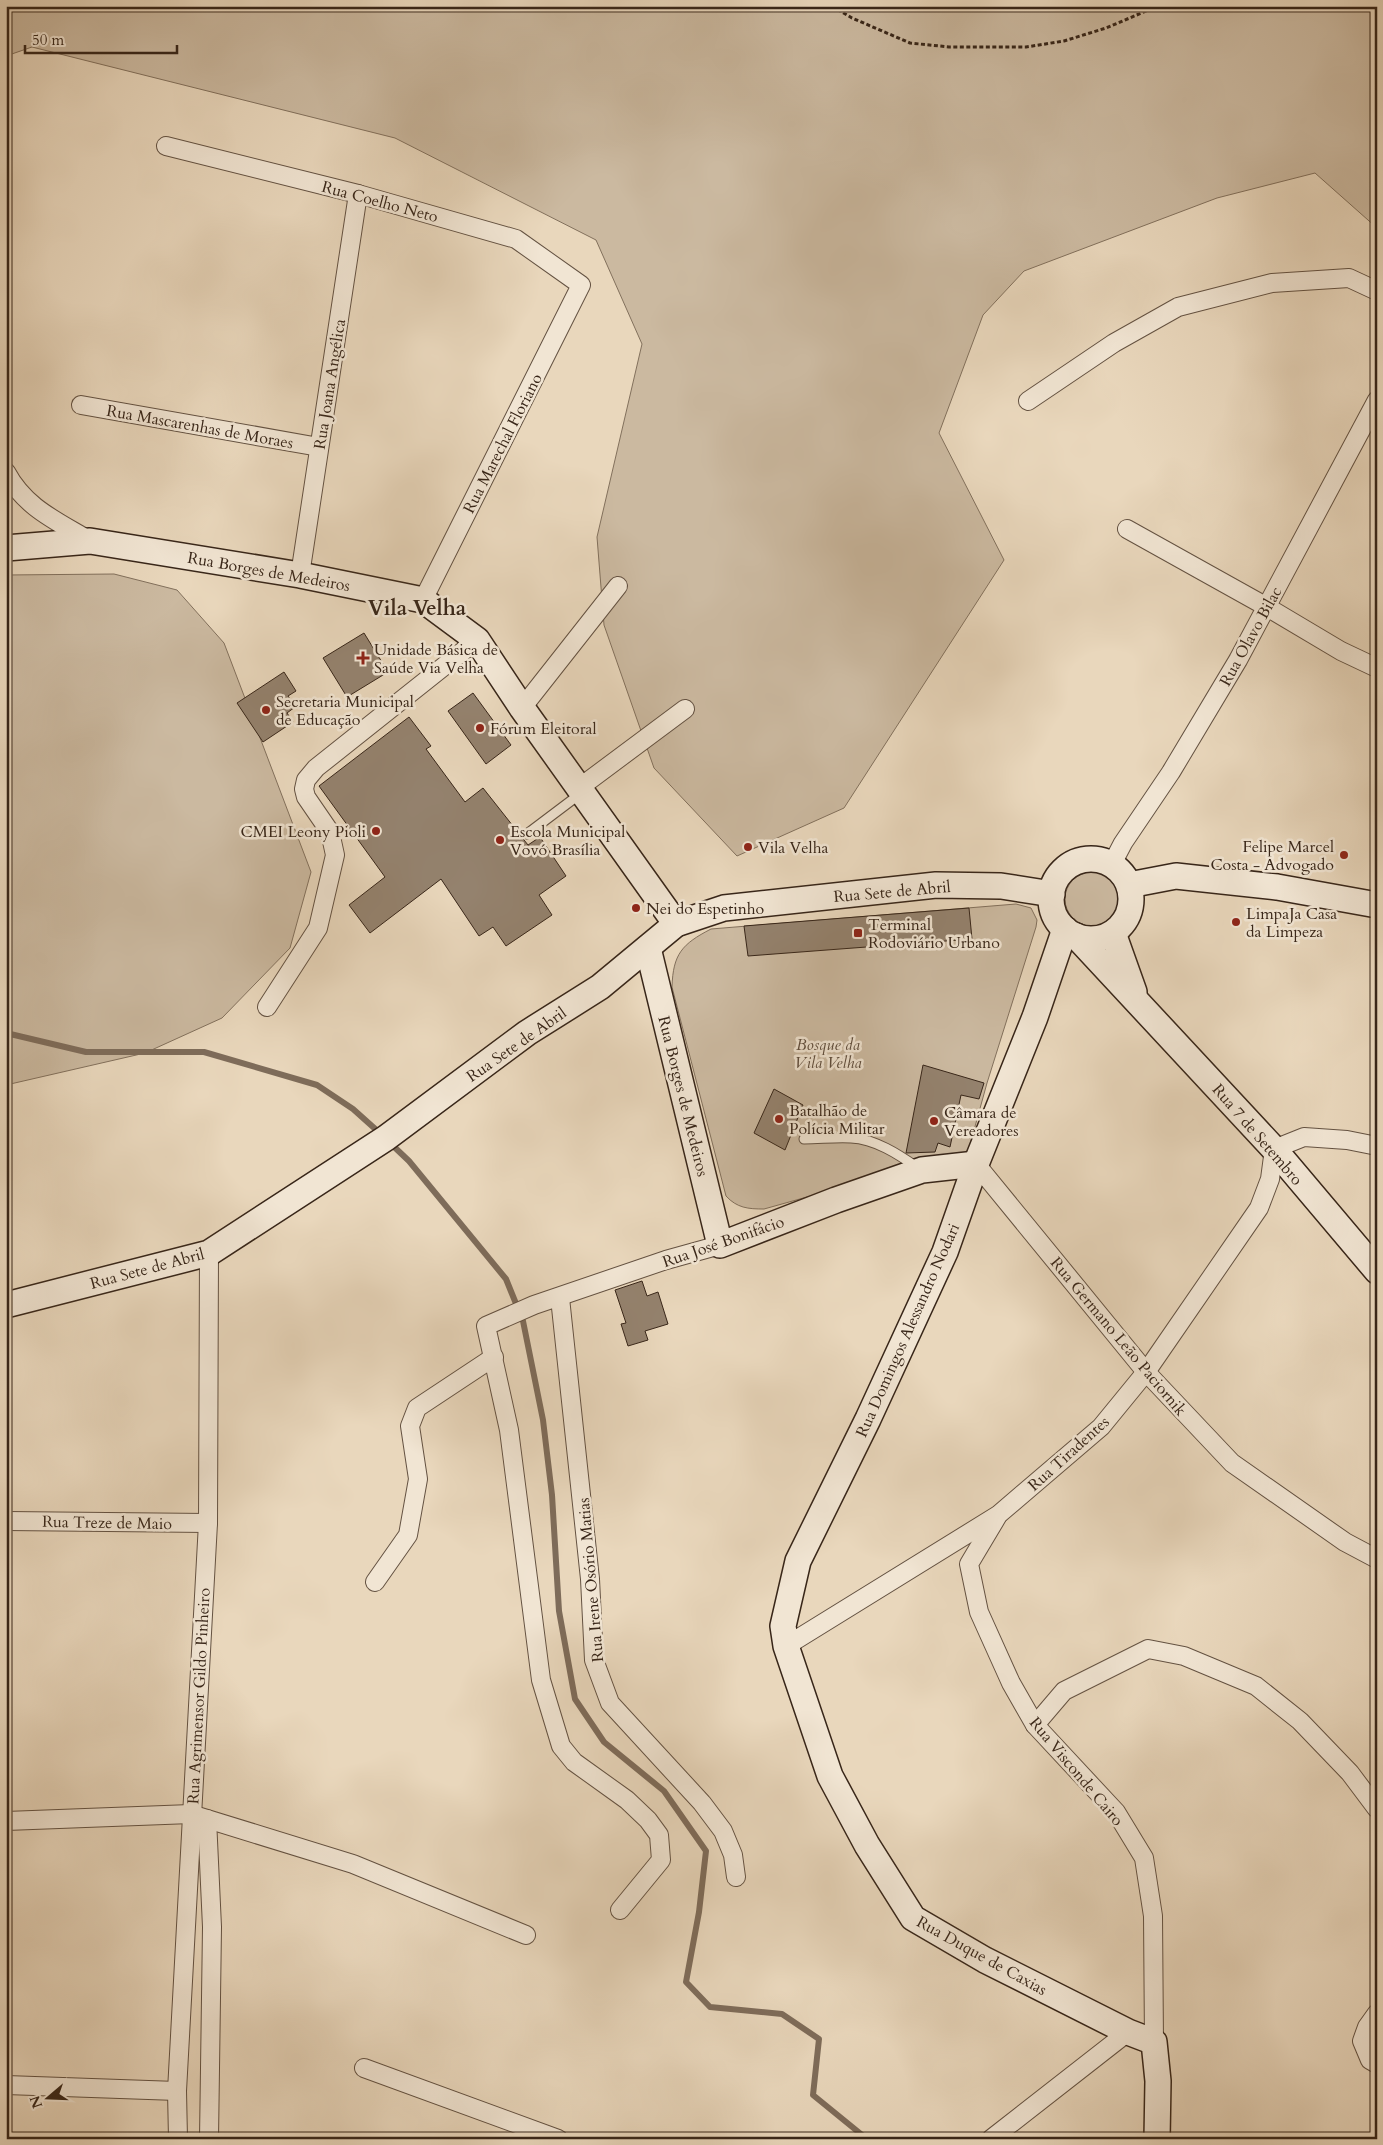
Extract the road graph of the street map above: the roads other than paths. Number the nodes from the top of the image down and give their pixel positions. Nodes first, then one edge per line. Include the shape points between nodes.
1 (166, 146) dead end
2 (358, 194) junction
3 (581, 285) joint
4 (1377, 291) edge
5 (1377, 400) edge
6 (1028, 401) dead end
7 (81, 405) dead end
8 (319, 447) junction
9 (6, 472) edge
10 (1127, 529) dead end
11 (90, 541) junction
12 (6, 548) edge
13 (300, 575) junction
14 (618, 586) dead end
15 (423, 600) junction
16 (1267, 606) junction
17 (477, 640) junction
18 (1377, 668) edge
19 (522, 708) junction
20 (686, 709) dead end
21 (581, 790) junction
22 (527, 834) dead end
23 (1112, 864) junction
24 (1129, 885) junction
25 (1052, 894) junction
26 (1377, 905) edge
27 (676, 924) junction
28 (1070, 932) junction
29 (1113, 933) junction
30 (648, 948) junction
31 (1137, 999) junction
32 (267, 1007) dead end
33 (804, 1139) dead end
34 (1377, 1146) edge
35 (1274, 1149) junction
36 (976, 1164) junction
37 (922, 1170) junction
38 (720, 1245) junction
39 (209, 1253) junction
40 (1377, 1271) edge
41 (560, 1298) junction
42 (6, 1305) edge
43 (494, 1357) junction
44 (1146, 1372) junction
45 (998, 1515) junction
46 (6, 1521) edge
47 (208, 1524) junction
48 (1377, 1559) edge
49 (375, 1582) dead end
50 (786, 1646) junction
51 (1035, 1724) junction
52 (1377, 1810) edge
53 (199, 1817) junction
54 (6, 1821) edge
55 (736, 1877) dead end
56 (620, 1910) dead end
57 (526, 1934) dead end
58 (1377, 2013) edge
59 (1128, 2032) junction
60 (1154, 2042) junction
61 (1377, 2064) edge
62 (364, 2068) dead end
63 (6, 2085) edge
64 (177, 2090) junction
65 (178, 2139) edge
66 (209, 2139) edge
67 (558, 2139) edge
68 (991, 2139) edge
69 (1157, 2139) edge

1 - 2 street, Rua Coelho Neto
2 - 3 street, Rua Coelho Neto via 516,239
2 - 8 street, Rua Joana Angélica
3 - 15 street, Rua Marechal Floriano
4 - 6 street via 1349,278 1272,283 1178,307 1114,343
5 - 16 street, Rua Olavo Bilac
7 - 8 street, Rua Mascarenhas de Moraes
8 - 13 street, Rua Joana Angélica
9 - 11 street via 15,489 33,506
10 - 16 street
11 - 12 street, Rua Borges de Medeiros
11 - 13 street, Rua Borges de Medeiros
13 - 15 street, Rua Borges de Medeiros
14 - 19 street
15 - 17 street, Rua Borges de Medeiros
16 - 18 street via 1341,651
16 - 23 street, Rua Olavo Bilac via 1181,756
17 - 19 street, Rua Borges de Medeiros
17 - 32 street via 316,768 306,780 306,797 330,832 336,856 318,928
19 - 21 street, Rua Borges de Medeiros
20 - 21 street
21 - 22 lane
21 - 27 street, Rua Borges de Medeiros
23 - 24 street
23 - 25 street via 1086,859 1073,863 1062,871
24 - 26 street via 1176,876 1277,887
24 - 29 street via 1132,898 1130,912
25 - 27 street, Rua Sete de Abril via 1001,886 936,885 724,908
25 - 28 street via 1052,907 1057,919
27 - 30 street, Rua Sete de Abril
28 - 29 street via 1088,939
28 - 31 street, Rua 7 de Setembro
28 - 36 street, Rua Domingos Alessandro Nodari
29 - 31 street, Rua 7 de Setembro
30 - 38 street, Rua Borges de Medeiros
30 - 39 street, Rua Sete de Abril via 600,987 527,1033 386,1138
31 - 35 street, Rua 7 de Setembro
33 - 37 lane via 853,1138 896,1153
34 - 35 street via 1304,1137
35 - 40 street, Rua 7 de Setembro
35 - 44 street, Rua Tiradentes via 1270,1179 1259,1208
36 - 37 street, Rua José Bonifácio
36 - 44 street, Rua Germano Leão Paciornik
36 - 50 street, Rua Domingos Alessandro Nodari via 945,1252 798,1561 783,1626
37 - 38 street, Rua José Bonifácio
38 - 41 street, Rua José Bonifácio via 666,1260
39 - 42 street, Rua Sete de Abril
39 - 47 street, Rua Agrimensor Gildo Pinheiro
41 - 43 street, Rua José Bonifácio via 534,1305 486,1326
41 - 55 street, Rua Irene Osório Matias via 590,1579 594,1660 610,1703 702,1803 723,1831 733,1856
43 - 49 street via 418,1408 410,1426 418,1479 408,1535
43 - 56 street via 509,1430 541,1680 561,1746 574,1762 627,1800 659,1835 661,1860
44 - 45 street, Rua Tiradentes via 1101,1427
44 - 48 street, Rua Germano Leão Paciornik via 1232,1463 1345,1542
45 - 50 street, Rua Tiradentes
45 - 51 street, Rua Visconde Cairo via 969,1564 979,1612 1011,1683
46 - 47 street, Rua Treze de Maio
47 - 53 street, Rua Agrimensor Gildo Pinheiro
50 - 59 street, Rua Duque de Caxias via 830,1776 866,1845 913,1918 985,1960
51 - 52 street via 1064,1692 1148,1649 1184,1656 1256,1686 1306,1728 1350,1773
51 - 60 street, Rua Visconde Cairo via 1116,1812 1144,1858 1153,1916
53 - 54 street
53 - 57 street via 353,1864
53 - 64 street, Rua Agrimensor Gildo Pinheiro
53 - 66 street via 212,1927
58 - 61 street via 1362,2041 1370,2060
59 - 60 street, Rua Duque de Caxias
59 - 68 street
60 - 69 street via 1158,2081
62 - 67 street
63 - 64 street
64 - 65 street, Rua Agrimensor Gildo Pinheiro

